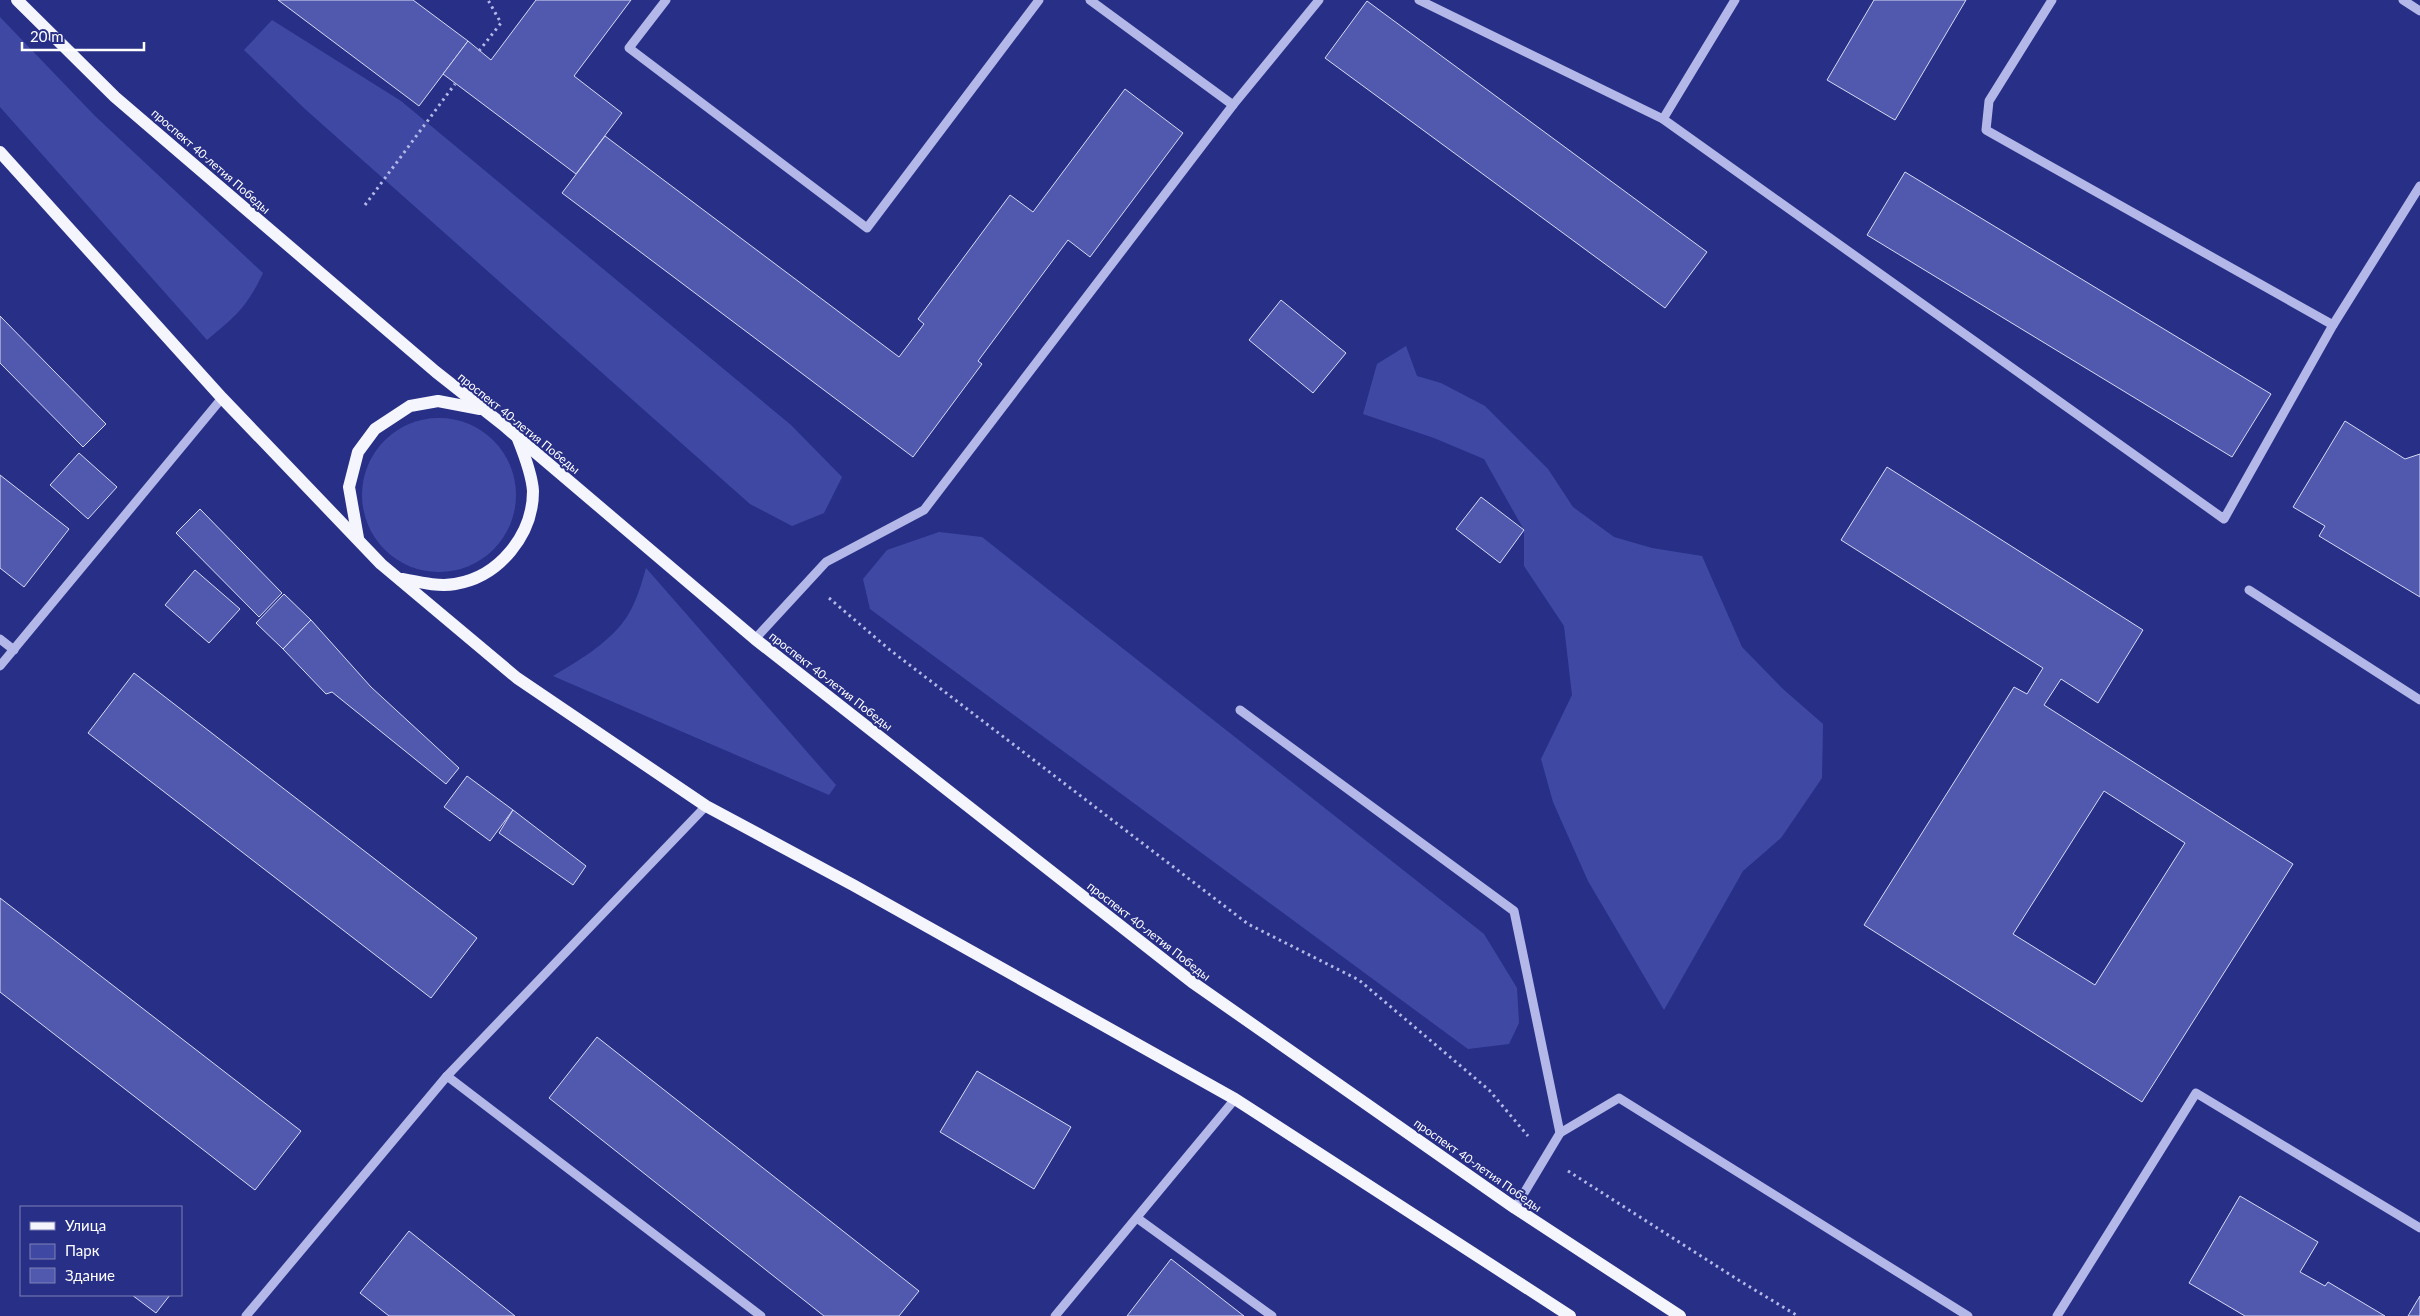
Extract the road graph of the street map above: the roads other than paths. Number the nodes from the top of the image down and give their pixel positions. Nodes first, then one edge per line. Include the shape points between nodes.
1 (17, 0) edge
2 (666, 0) edge
3 (1038, 0) edge
4 (1090, 0) edge
5 (1319, 0) edge
6 (1419, 0) edge
7 (1735, 0) edge
8 (2052, 0) edge
9 (2402, 0) edge
10 (2420, 11) edge
11 (1233, 105) junction
12 (1663, 118) junction
13 (0, 152) edge
14 (2420, 186) edge
15 (2333, 325) junction
16 (222, 398) junction
17 (485, 411) junction
18 (518, 437) junction
19 (358, 539) junction
20 (399, 578) junction
21 (2249, 590) dead end
22 (0, 639) edge
23 (755, 639) junction
24 (14, 650) junction
25 (0, 666) edge
26 (2420, 700) edge
27 (1240, 710) dead end
28 (706, 806) junction
29 (447, 1076) junction
30 (1235, 1099) junction
31 (1560, 1133) junction
32 (1515, 1208) junction
33 (1136, 1218) junction
34 (2420, 1228) edge
35 (246, 1316) edge
36 (761, 1316) edge
37 (1055, 1316) edge
38 (1272, 1316) edge
39 (1570, 1316) edge
40 (1680, 1316) edge
41 (1968, 1316) edge
42 (2057, 1316) edge

1 - 17 main road, проспект 40-летия Победы via 115,97 428,366
2 - 3 lane via 629,48 867,228
4 - 11 lane
5 - 11 lane
6 - 12 lane
7 - 12 lane
8 - 15 lane via 1989,101 1986,130
9 - 10 lane
11 - 23 lane via 924,510 826,562
12 - 15 lane via 2224,519
13 - 16 main road
14 - 15 lane
16 - 19 main road
16 - 24 lane
17 - 18 main road, проспект 40-летия Победы
17 - 19 main road via 438,401 410,406 375,429 358,452 349,487
18 - 20 main road via 533,490 528,522 512,552 486,574 455,584
18 - 23 main road, проспект 40-летия Победы
19 - 20 main road
20 - 28 main road via 517,678
21 - 26 lane
22 - 24 lane
23 - 32 main road, проспект 40-летия Победы via 1192,982
24 - 25 lane
27 - 31 lane via 1514,911
28 - 29 lane
28 - 30 main road via 853,884
29 - 35 lane
29 - 36 lane
30 - 33 lane
30 - 39 main road
31 - 32 lane
31 - 41 lane via 1619,1098
32 - 40 main road, проспект 40-летия Победы
33 - 37 lane
33 - 38 lane
34 - 42 lane via 2196,1093

